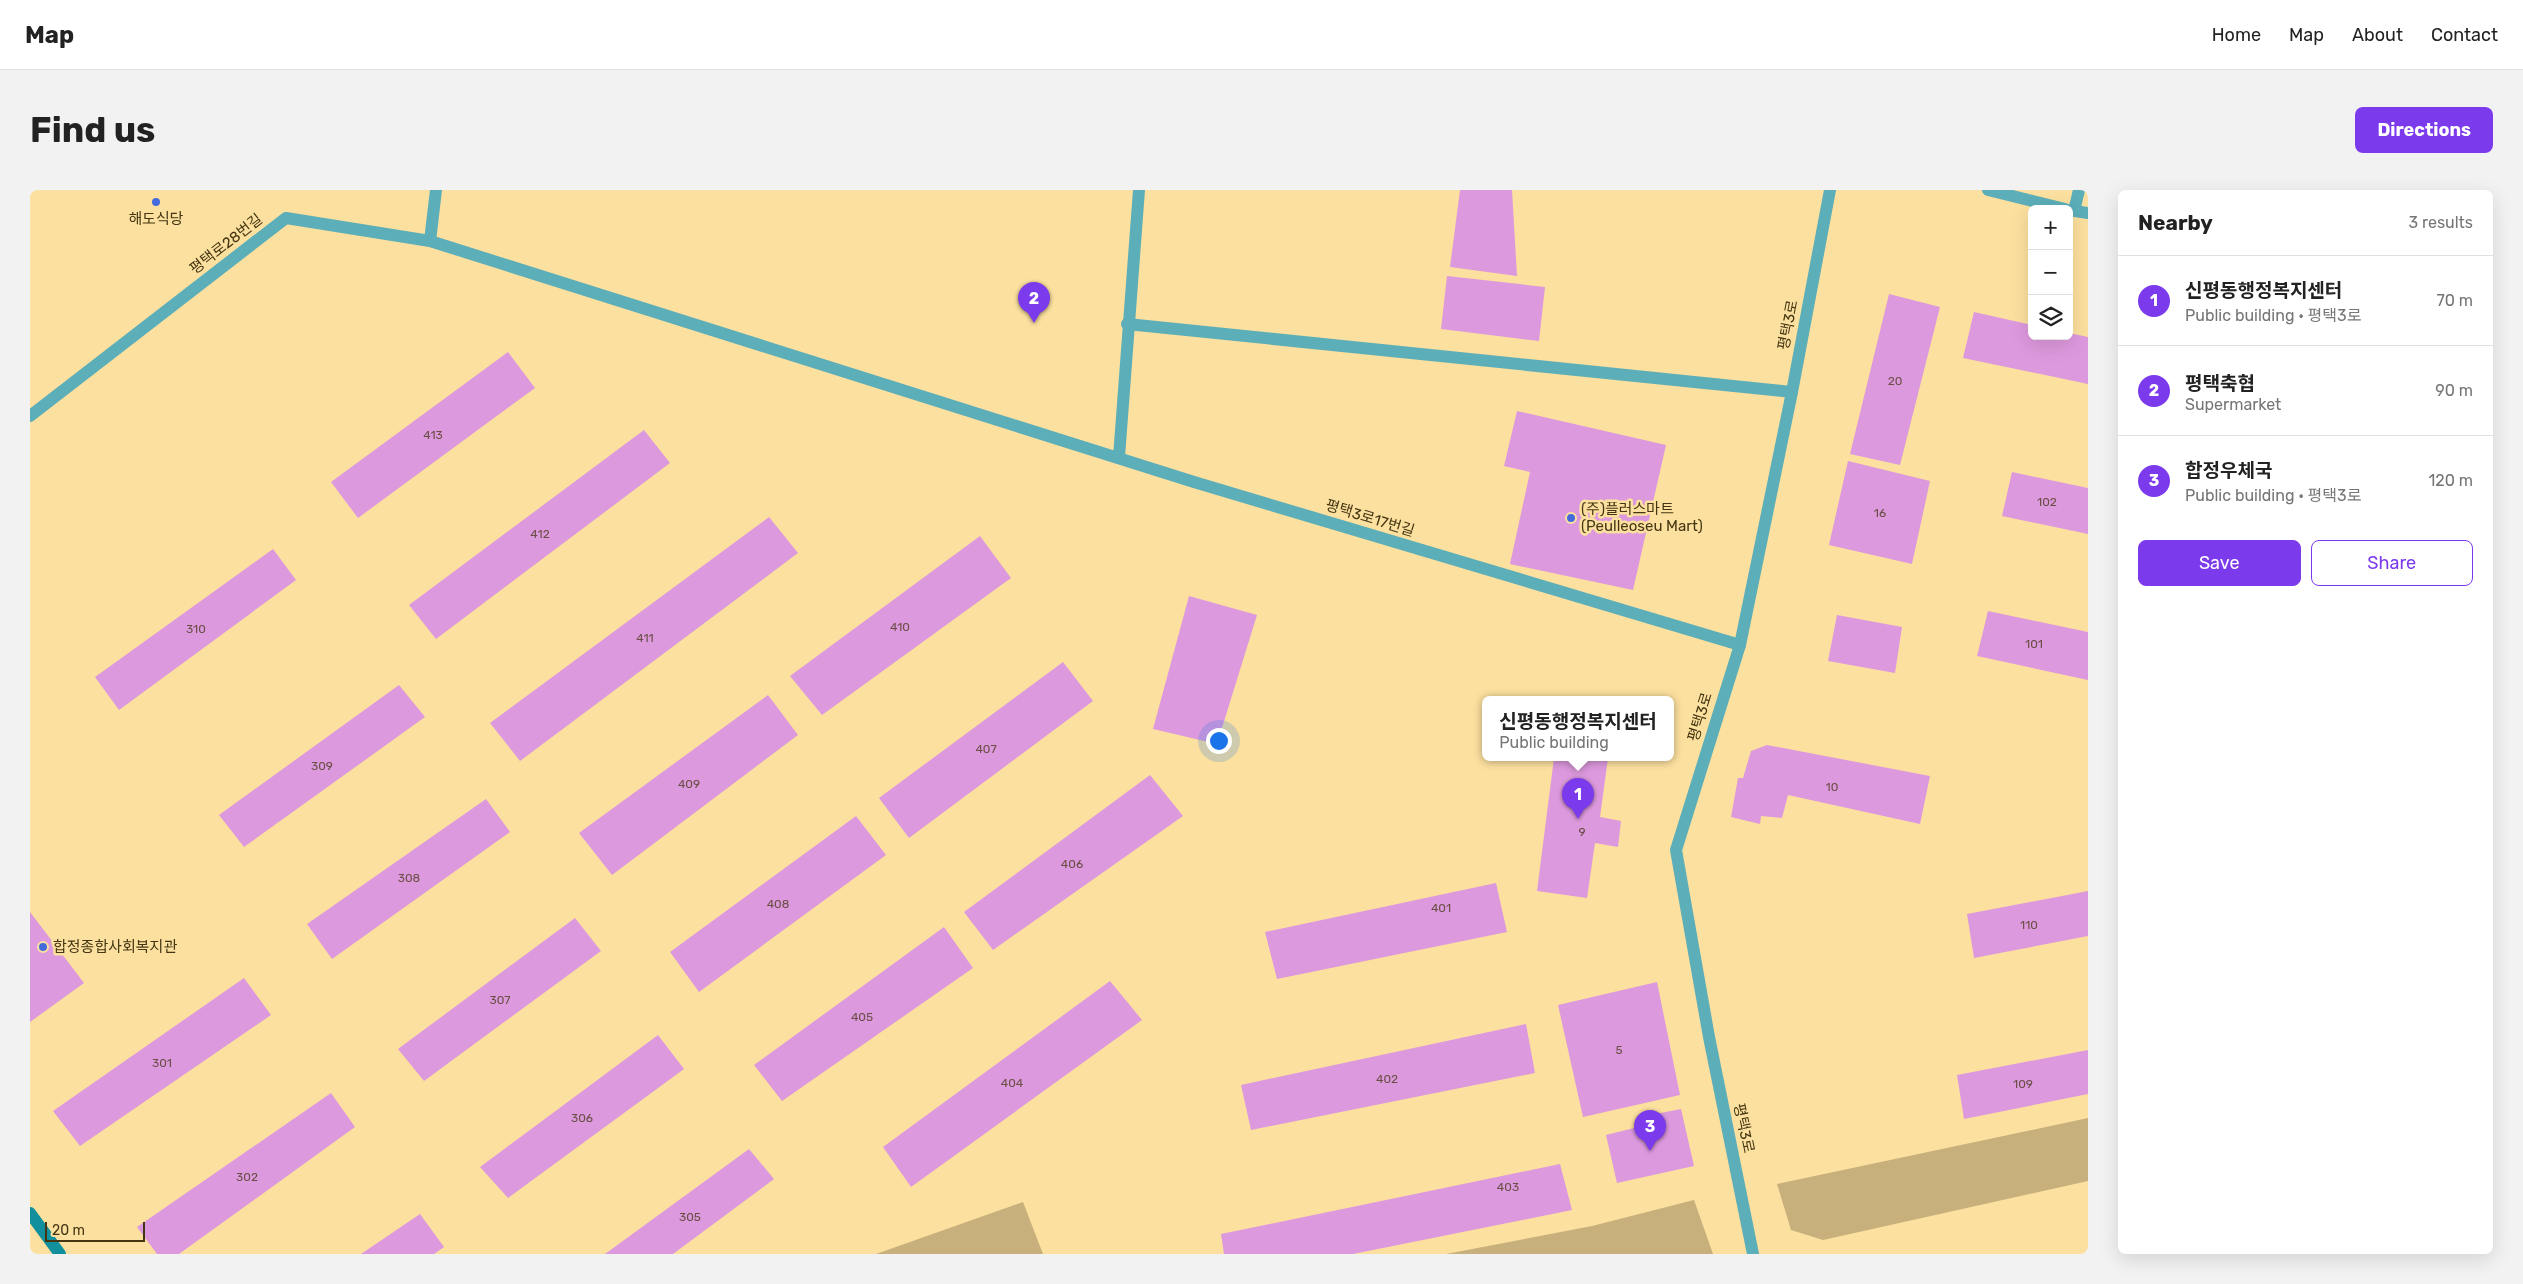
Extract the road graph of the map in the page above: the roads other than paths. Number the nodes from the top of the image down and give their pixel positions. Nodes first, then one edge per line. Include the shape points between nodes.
1 (436, 190) edge
2 (1139, 190) edge
3 (1830, 190) edge
4 (1988, 190) edge
5 (2079, 190) edge
6 (2049, 205) edge
7 (2072, 205) edge
8 (2073, 211) edge
9 (2088, 213) edge
10 (430, 241) junction
11 (1127, 324) junction
12 (1792, 392) junction
13 (30, 416) edge
14 (1119, 457) junction
15 (1740, 645) junction
16 (30, 1213) edge
17 (60, 1254) edge
18 (1753, 1254) edge

1 - 10 street
2 - 11 street
3 - 12 street, 평택3로
4 - 6 street
5 - 7 street
8 - 9 street
10 - 13 street, 평택로28번길 via 286,218
10 - 14 street, 평택로28번길
11 - 12 street
11 - 14 street
12 - 15 street, 평택3로
14 - 15 street, 평택3로17번길
15 - 18 street, 평택3로 via 1676,850 1709,1037
16 - 17 main road

